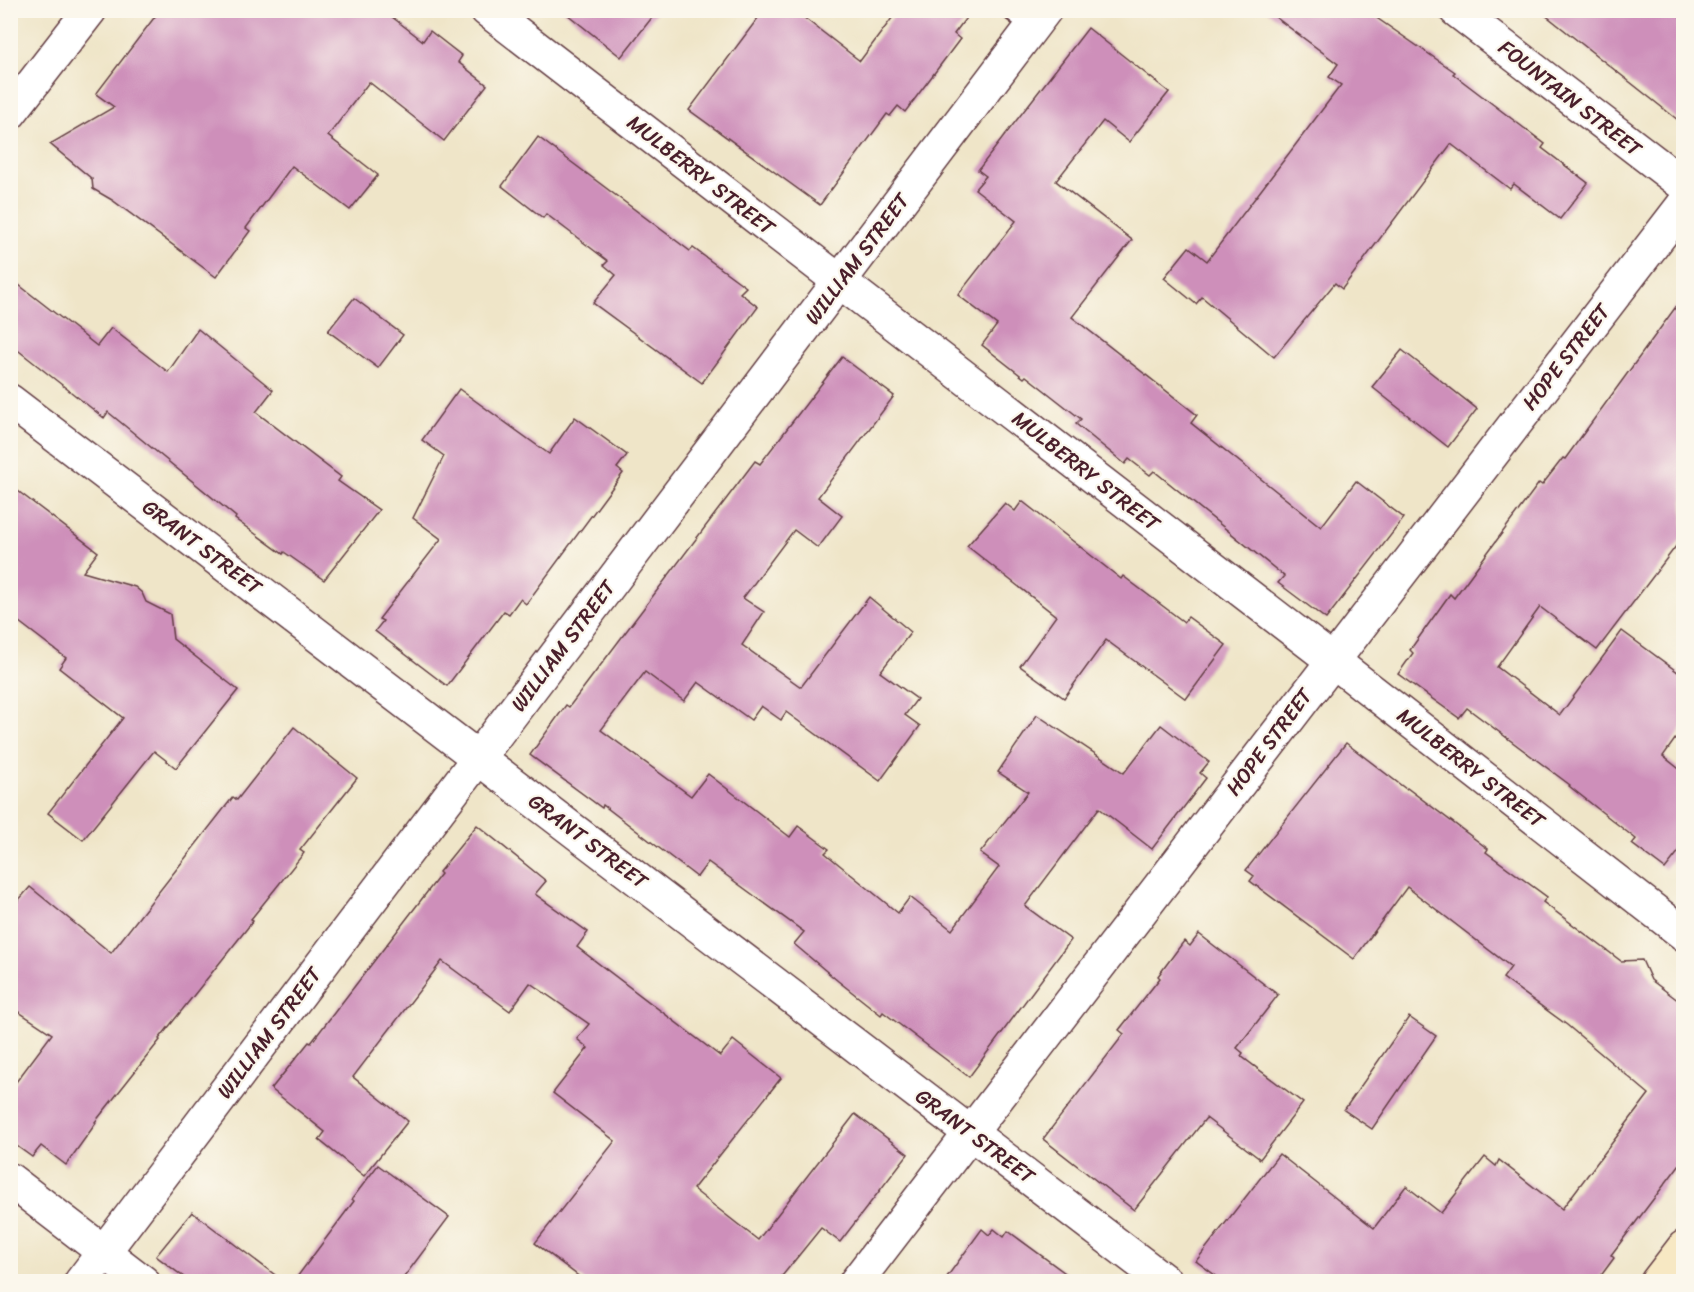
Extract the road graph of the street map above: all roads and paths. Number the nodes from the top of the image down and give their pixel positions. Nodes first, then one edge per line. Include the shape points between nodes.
1 (90, 10) edge
2 (487, 10) edge
3 (1456, 10) edge
4 (1031, 16) edge
5 (10, 113) edge
6 (1683, 185) edge
7 (1683, 204) edge
8 (840, 282) junction
9 (10, 401) edge
10 (1332, 660) junction
11 (478, 758) junction
12 (1683, 934) edge
13 (970, 1133) junction
14 (10, 1180) edge
15 (1683, 1247) edge
16 (104, 1251) junction
17 (81, 1281) edge
18 (143, 1281) edge
19 (856, 1281) edge
20 (1166, 1281) edge
21 (1657, 1281) edge

1 - 5 street
2 - 8 street, MULBERRY STREET
3 - 6 street, FOUNTAIN STREET
4 - 8 street, WILLIAM STREET
7 - 10 street, HOPE STREET
8 - 10 street, MULBERRY STREET
8 - 11 street, WILLIAM STREET
9 - 11 street, GRANT STREET
10 - 12 street, MULBERRY STREET
10 - 13 street, HOPE STREET
11 - 13 street, GRANT STREET
11 - 16 street, WILLIAM STREET
13 - 19 street, HOPE STREET
13 - 20 street, GRANT STREET
14 - 16 street
15 - 21 main road
16 - 17 street, WILLIAM STREET
16 - 18 street

